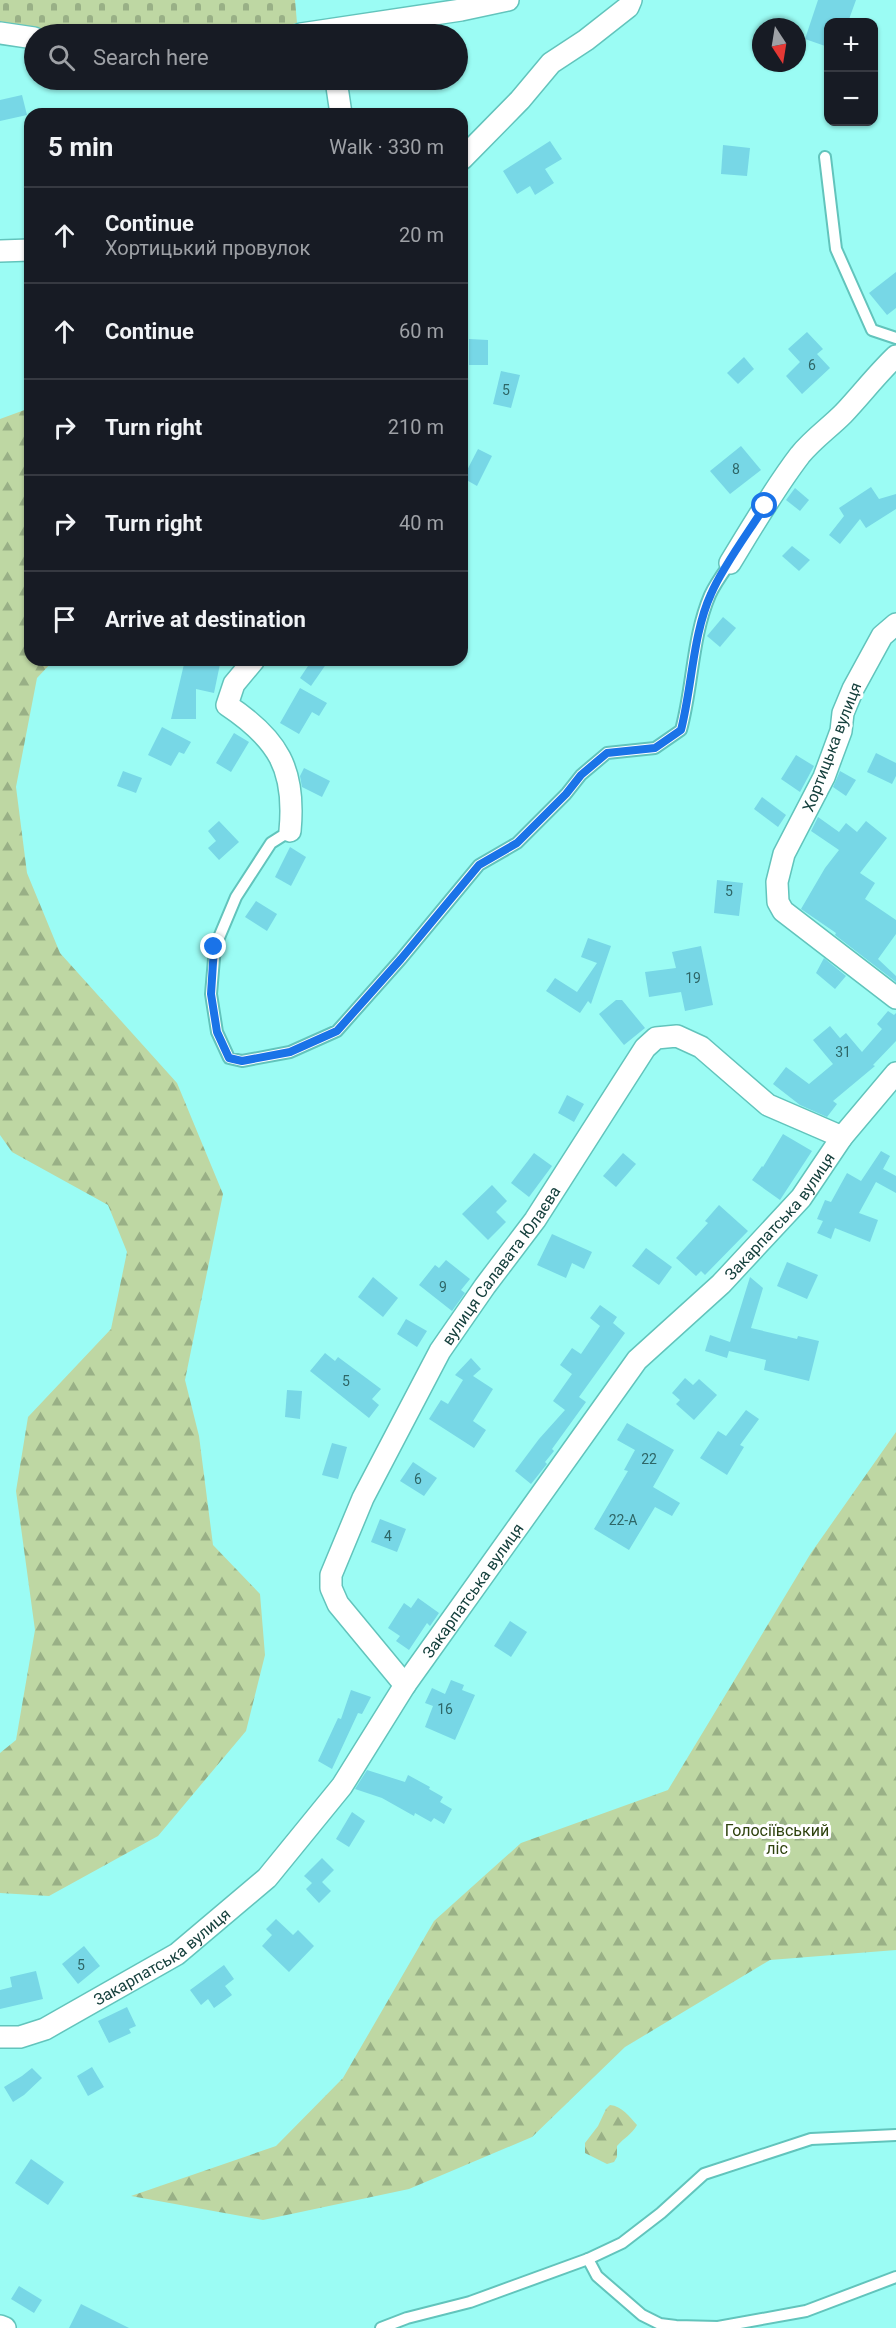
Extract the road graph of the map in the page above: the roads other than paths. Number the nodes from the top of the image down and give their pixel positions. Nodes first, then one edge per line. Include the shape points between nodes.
1 (508, 0) edge
2 (631, 0) edge
3 (378, 24) edge
4 (0, 33) edge
5 (24, 37) edge
6 (337, 90) edge
7 (340, 108) edge
8 (468, 153) edge
9 (825, 157) dead end
10 (24, 250) edge
11 (0, 251) edge
12 (896, 338) edge
13 (896, 356) edge
14 (730, 563) joint
15 (896, 624) edge
16 (249, 666) edge
17 (290, 831) joint
18 (896, 998) edge
19 (896, 1072) edge
20 (842, 1137) junction
21 (405, 1685) junction
22 (0, 2037) edge
23 (896, 2135) edge
24 (588, 2259) junction
25 (896, 2277) edge
26 (0, 2326) edge
27 (5, 2328) edge
28 (381, 2328) edge

1 - 3 street
2 - 8 street via 628,7 551,63
4 - 5 street
6 - 7 street
9 - 12 lane via 836,249 872,330
10 - 11 street
13 - 14 street via 800,455
14 - 17 lane via 711,594 698,634 681,730 655,748 607,753 581,775 517,843 479,865 337,1031 290,1052 242,1061 229,1058 217,1032 211,994 214,947 236,897 271,843
15 - 18 street, Хортицька вулиця via 882,636 853,689 824,777 784,854 777,882 778,902 783,911
16 - 17 street via 234,684 227,705 252,722 278,752 288,774
19 - 20 street, Закарпатська вулиця
20 - 21 street, Закарпатська вулиця via 801,1198 721,1284 637,1360
20 - 21 street, вулиця Салавата Юлаєва via 768,1105 701,1047 677,1036 656,1038 645,1048 535,1220 440,1351 363,1498 331,1575 331,1588 339,1604
21 - 22 street, Закарпатська вулиця via 342,1786 267,1878 177,1954 45,2029 20,2037
23 - 24 lane via 811,2139 704,2174 622,2243
24 - 25 lane via 597,2276 642,2315 660,2324 676,2326 718,2327 806,2311
24 - 28 lane via 470,2302
26 - 27 street

